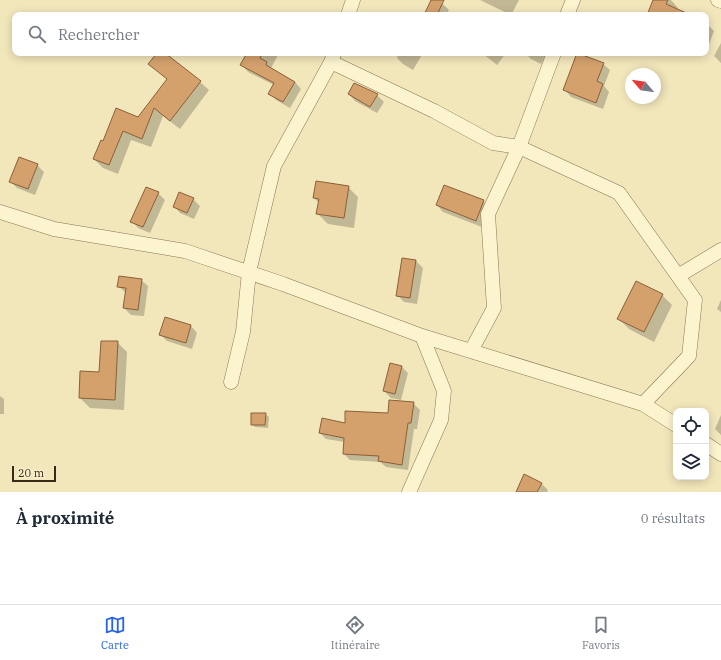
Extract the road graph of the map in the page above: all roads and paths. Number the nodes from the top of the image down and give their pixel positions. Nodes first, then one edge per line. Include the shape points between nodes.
1 (353, 0) edge
2 (573, 0) edge
3 (718, 0) edge
4 (721, 1) edge
5 (349, 12) edge
6 (568, 12) edge
7 (553, 56) edge
8 (332, 58) edge
9 (519, 147) junction
10 (0, 212) edge
11 (721, 250) edge
12 (249, 272) junction
13 (678, 276) junction
14 (422, 336) junction
15 (471, 351) junction
16 (231, 382) dead end
17 (644, 404) junction
18 (673, 423) edge
19 (709, 446) edge
20 (721, 454) edge
21 (409, 492) edge

1 - 5 street
2 - 6 street
3 - 4 street
7 - 9 street
8 - 9 street via 493,143
8 - 12 street via 274,166
9 - 13 street via 619,193
9 - 15 street via 488,214 494,308
10 - 12 street via 54,229 185,251
11 - 13 street
12 - 14 street
12 - 16 street via 242,332
13 - 17 street via 696,300 689,356
14 - 15 street
14 - 21 street via 444,391 441,420
15 - 17 street
17 - 18 street
19 - 20 street

